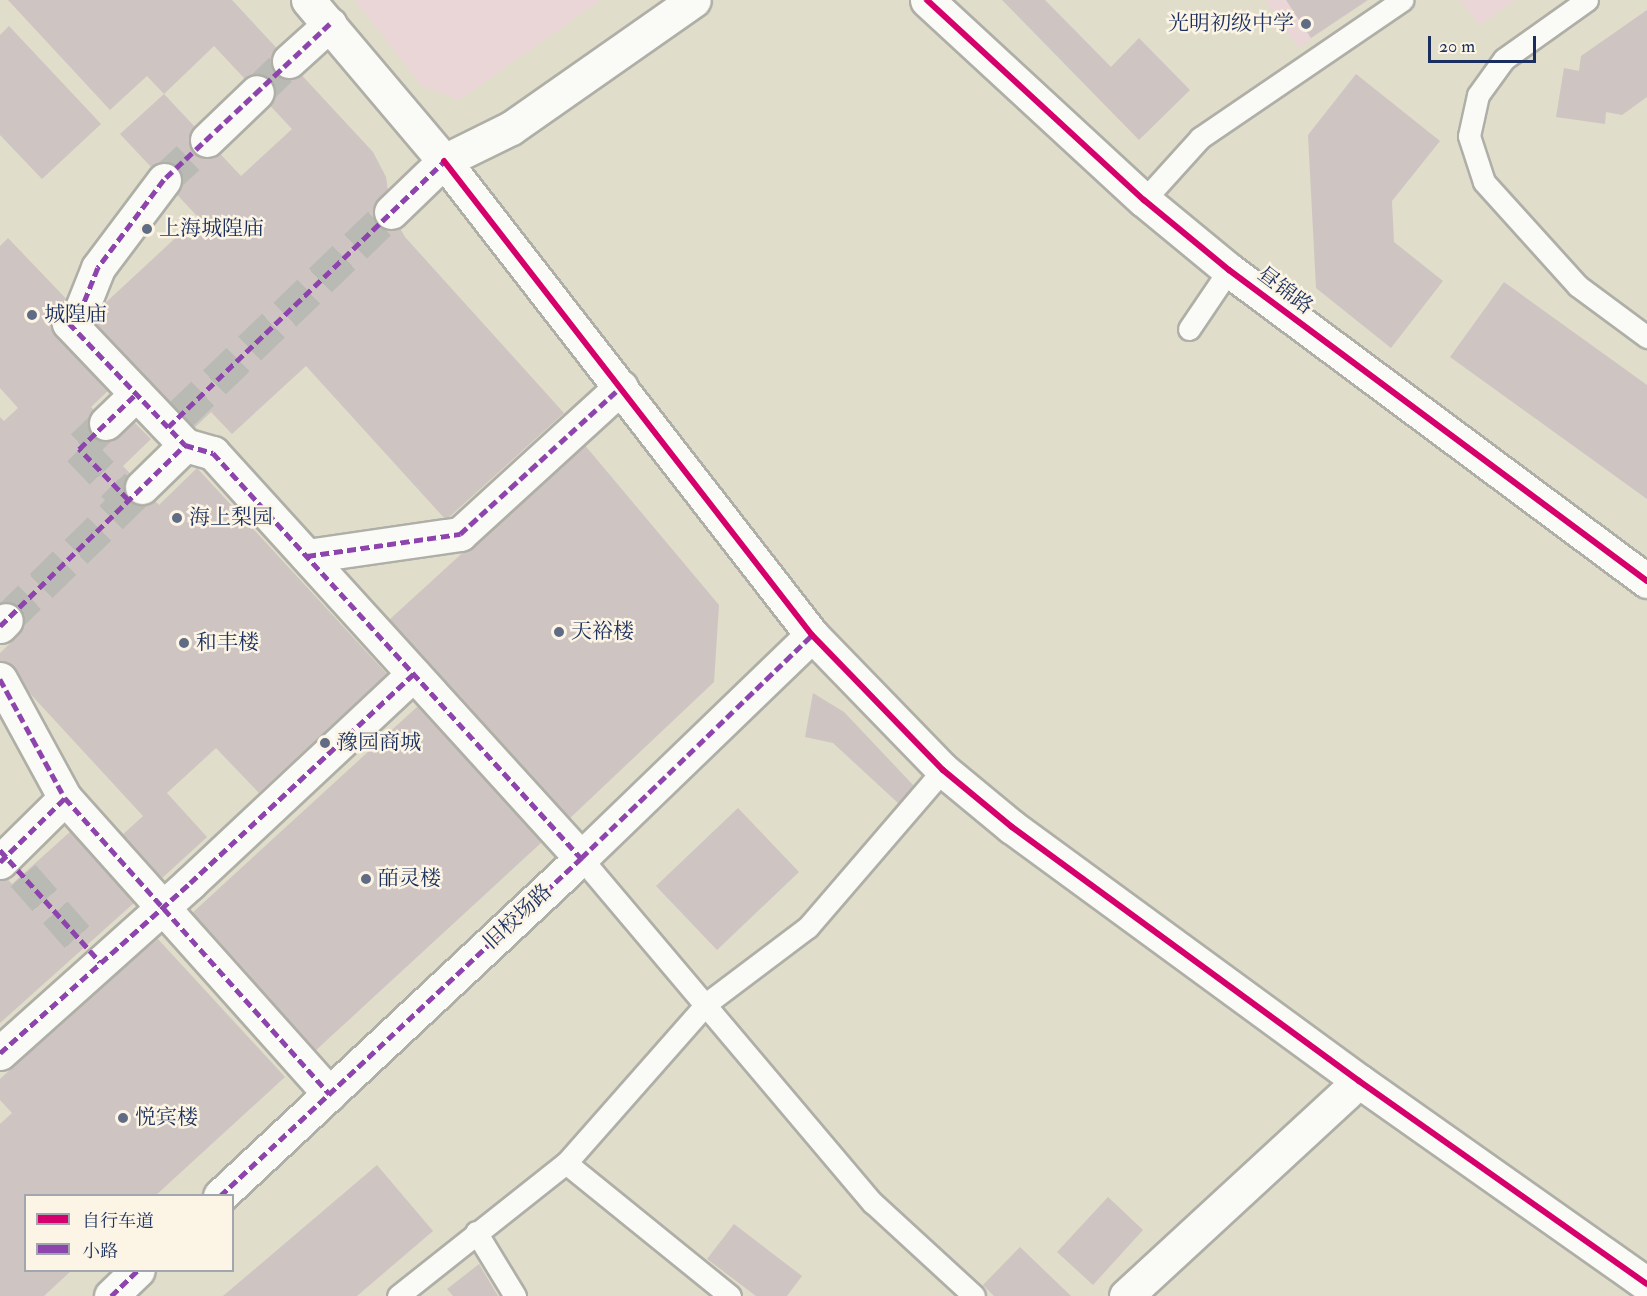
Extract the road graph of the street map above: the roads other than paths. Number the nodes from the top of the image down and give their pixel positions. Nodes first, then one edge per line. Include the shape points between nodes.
1 (308, 0) edge
2 (694, 0) edge
3 (927, 0) edge
4 (1402, 0) edge
5 (1587, 0) edge
6 (330, 24) junction
7 (289, 61) tunnel mouth
8 (257, 92) tunnel mouth
9 (207, 140) tunnel mouth
10 (444, 161) junction
11 (164, 180) tunnel mouth
12 (1144, 200) junction
13 (391, 212) tunnel mouth
14 (1229, 270) junction
15 (1189, 329) dead end
16 (1647, 337) edge
17 (621, 387) junction
18 (136, 394) junction
19 (106, 423) tunnel mouth
20 (177, 429) junction
21 (142, 487) tunnel mouth
22 (307, 556) junction
23 (1647, 581) edge
24 (813, 635) junction
25 (413, 674) junction
26 (0, 679) edge
27 (943, 770) junction
28 (64, 798) junction
29 (581, 858) junction
30 (7, 861) edge
31 (161, 909) junction
32 (707, 1003) junction
33 (0, 1053) edge
34 (1359, 1081) junction
35 (330, 1094) junction
36 (566, 1163) junction
37 (222, 1194) edge
38 (476, 1232) junction
39 (136, 1272) edge
40 (1647, 1284) edge
41 (111, 1296) edge
42 (398, 1296) edge
43 (515, 1296) edge
44 (730, 1296) edge
45 (974, 1296) edge
46 (1126, 1296) edge

1 - 6 street
2 - 10 street via 511,128
3 - 12 street, 昼锦路
4 - 12 lane via 1200,138
5 - 16 lane via 1504,59 1478,95 1469,136 1484,182 1578,286
6 - 7 street
6 - 10 street
8 - 9 street
10 - 13 street
10 - 17 street
11 - 18 street via 98,268 80,313 69,323
12 - 14 street, 昼锦路
14 - 15 lane
14 - 23 street, 昼锦路
17 - 22 street via 460,534
17 - 24 street
18 - 19 street
18 - 20 street
20 - 21 street
20 - 22 street via 213,453
22 - 25 street
24 - 27 street
24 - 29 street, 旧校场路
25 - 29 street
25 - 31 street
26 - 28 street
27 - 32 lane via 808,927
27 - 34 street via 1012,826
28 - 30 street
28 - 31 street
29 - 32 lane
29 - 35 street, 旧校场路
31 - 33 street via 93,954
31 - 35 street
32 - 36 lane
32 - 45 lane via 873,1203
34 - 40 street
34 - 46 street
35 - 37 street, 旧校场路
36 - 38 lane
36 - 44 lane
38 - 42 lane
38 - 43 lane
39 - 41 street

